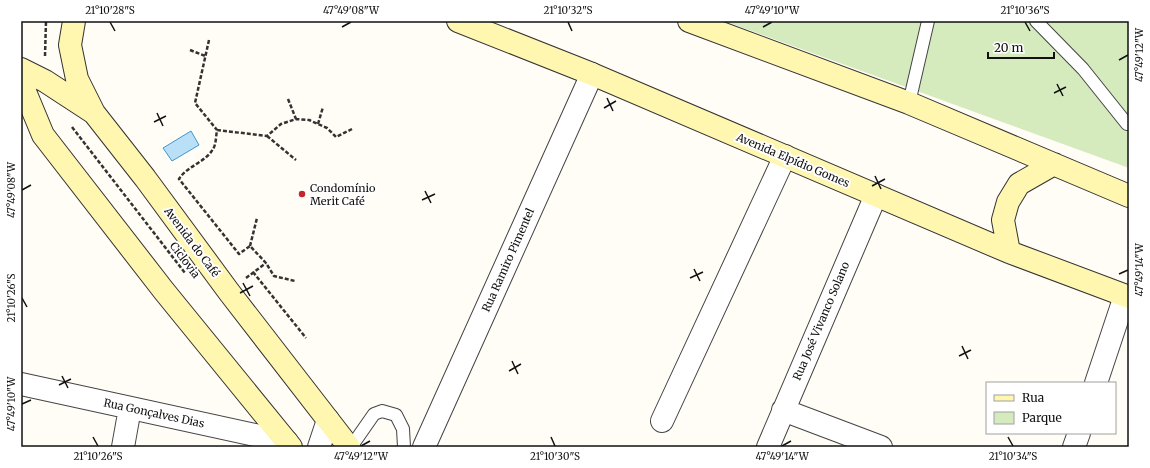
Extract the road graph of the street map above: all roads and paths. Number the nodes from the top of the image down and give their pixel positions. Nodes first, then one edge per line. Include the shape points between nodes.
1 (74, 21) edge
2 (458, 21) edge
3 (689, 21) edge
4 (928, 21) edge
5 (1036, 21) edge
6 (209, 40) dead end
7 (190, 50) dead end
8 (205, 56) junction
9 (21, 69) edge
10 (592, 74) junction
11 (21, 82) edge
12 (288, 100) dead end
13 (909, 103) junction
14 (323, 107) dead end
15 (94, 113) junction
16 (296, 119) junction
17 (318, 124) junction
18 (1127, 124) dead end
19 (72, 127) dead end
20 (352, 129) dead end
21 (217, 130) junction
22 (267, 136) junction
23 (785, 156) junction
24 (296, 160) dead end
25 (1054, 164) junction
26 (876, 195) junction
27 (1129, 196) edge
28 (257, 218) dead end
29 (250, 246) junction
30 (1009, 252) junction
31 (253, 272) dead end
32 (188, 276) dead end
33 (295, 281) dead end
34 (1127, 297) edge
35 (306, 338) dead end
36 (1096, 382) edge
37 (21, 384) edge
38 (130, 408) junction
39 (783, 410) junction
40 (328, 420) junction
41 (662, 421) dead end
42 (1079, 434) edge
43 (289, 445) edge
44 (771, 445) edge
45 (123, 447) edge
46 (319, 447) edge
47 (350, 447) edge
48 (404, 447) edge
49 (424, 447) edge
50 (881, 447) edge
51 (1074, 447) edge

1 - 15 main road, Avenida do Café via 70,45 77,79
2 - 10 main road, Avenida Elpídio Gomes
3 - 13 main road
4 - 13 lane
5 - 18 lane via 1083,69
6 - 8 path
7 - 8 path
8 - 21 path via 195,103
9 - 15 main road
10 - 23 main road, Avenida Elpídio Gomes
10 - 49 street, Rua Ramiro Pimentel
11 - 43 main road via 43,135 164,291
12 - 16 path
13 - 25 main road
14 - 17 path
15 - 40 main road, Avenida do Café
16 - 17 path
16 - 22 path via 281,124
17 - 20 path via 327,128 336,137
19 - 32 path, Ciclovia
21 - 22 path
21 - 29 path via 214,149 179,179 239,254
22 - 24 path
23 - 26 main road, Avenida Elpídio Gomes
23 - 41 street
25 - 27 main road
25 - 30 main road via 1019,184 1008,202 1003,220
26 - 30 main road, Avenida Elpídio Gomes
26 - 39 street, Rua José Vivanco Solano
28 - 29 path
29 - 33 path via 274,276
30 - 34 main road, Avenida Elpídio Gomes
31 - 35 path
34 - 36 street
37 - 38 street, Rua Gonçalves Dias
38 - 43 street, Rua Gonçalves Dias
38 - 45 street
39 - 44 street, Rua José Vivanco Solano
39 - 50 street
40 - 46 street
40 - 47 main road, Avenida do Café
42 - 51 street
47 - 48 lane via 374,414 382,411 396,415 403,429

